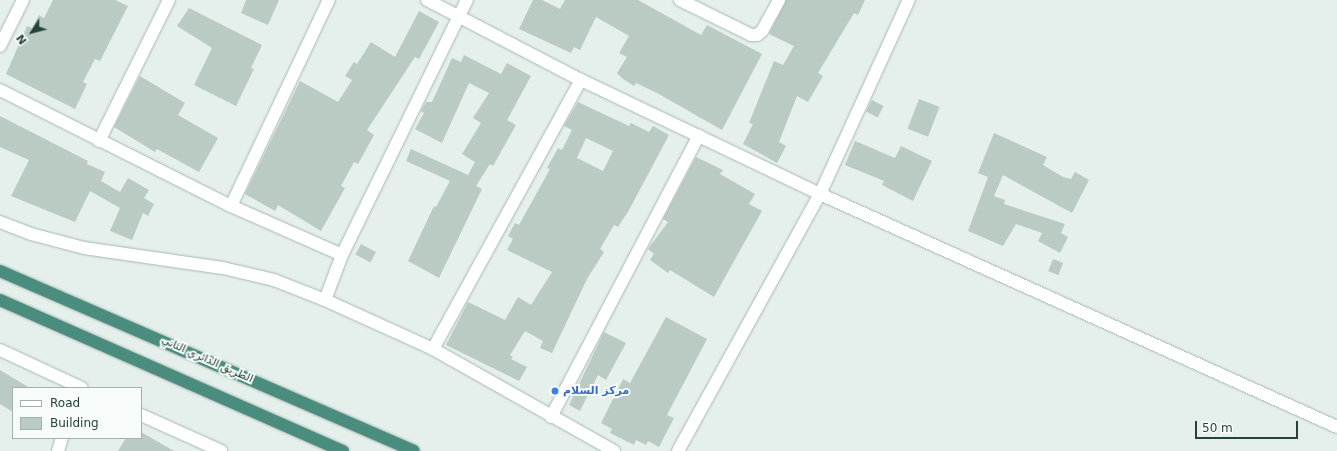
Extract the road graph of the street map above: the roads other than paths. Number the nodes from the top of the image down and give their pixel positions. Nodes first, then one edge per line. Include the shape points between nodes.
1 (23, 0) edge
2 (169, 0) edge
3 (330, 0) edge
4 (427, 0) edge
5 (467, 0) edge
6 (680, 0) edge
7 (779, 0) edge
8 (909, 0) edge
9 (459, 16) junction
10 (0, 46) edge
11 (581, 80) junction
12 (0, 90) edge
13 (699, 135) junction
14 (99, 141) junction
15 (820, 194) junction
16 (231, 206) junction
17 (0, 222) edge
18 (342, 255) junction
19 (0, 271) edge
20 (0, 300) edge
21 (325, 300) junction
22 (433, 349) junction
23 (0, 350) edge
24 (78, 387) edge
25 (142, 415) edge
26 (551, 417) junction
27 (1337, 427) edge
28 (62, 439) edge
29 (58, 451) edge
30 (221, 451) edge
31 (344, 451) edge
32 (414, 451) edge
33 (614, 451) edge
34 (678, 451) edge

1 - 10 street
2 - 14 street
3 - 16 street
4 - 9 street
5 - 9 street
6 - 7 street via 750,35 762,31
8 - 15 street
9 - 11 street
9 - 18 street
11 - 13 street
11 - 22 street
12 - 14 street
13 - 15 street
13 - 26 street
14 - 16 street
15 - 27 street
15 - 34 street
16 - 18 street
17 - 21 street via 84,248 230,270 274,280
18 - 21 street
19 - 32 highway, الطريق الدائري الثاني
20 - 31 highway
21 - 22 street
22 - 26 street
23 - 24 street
25 - 30 street
26 - 33 street
28 - 29 street

